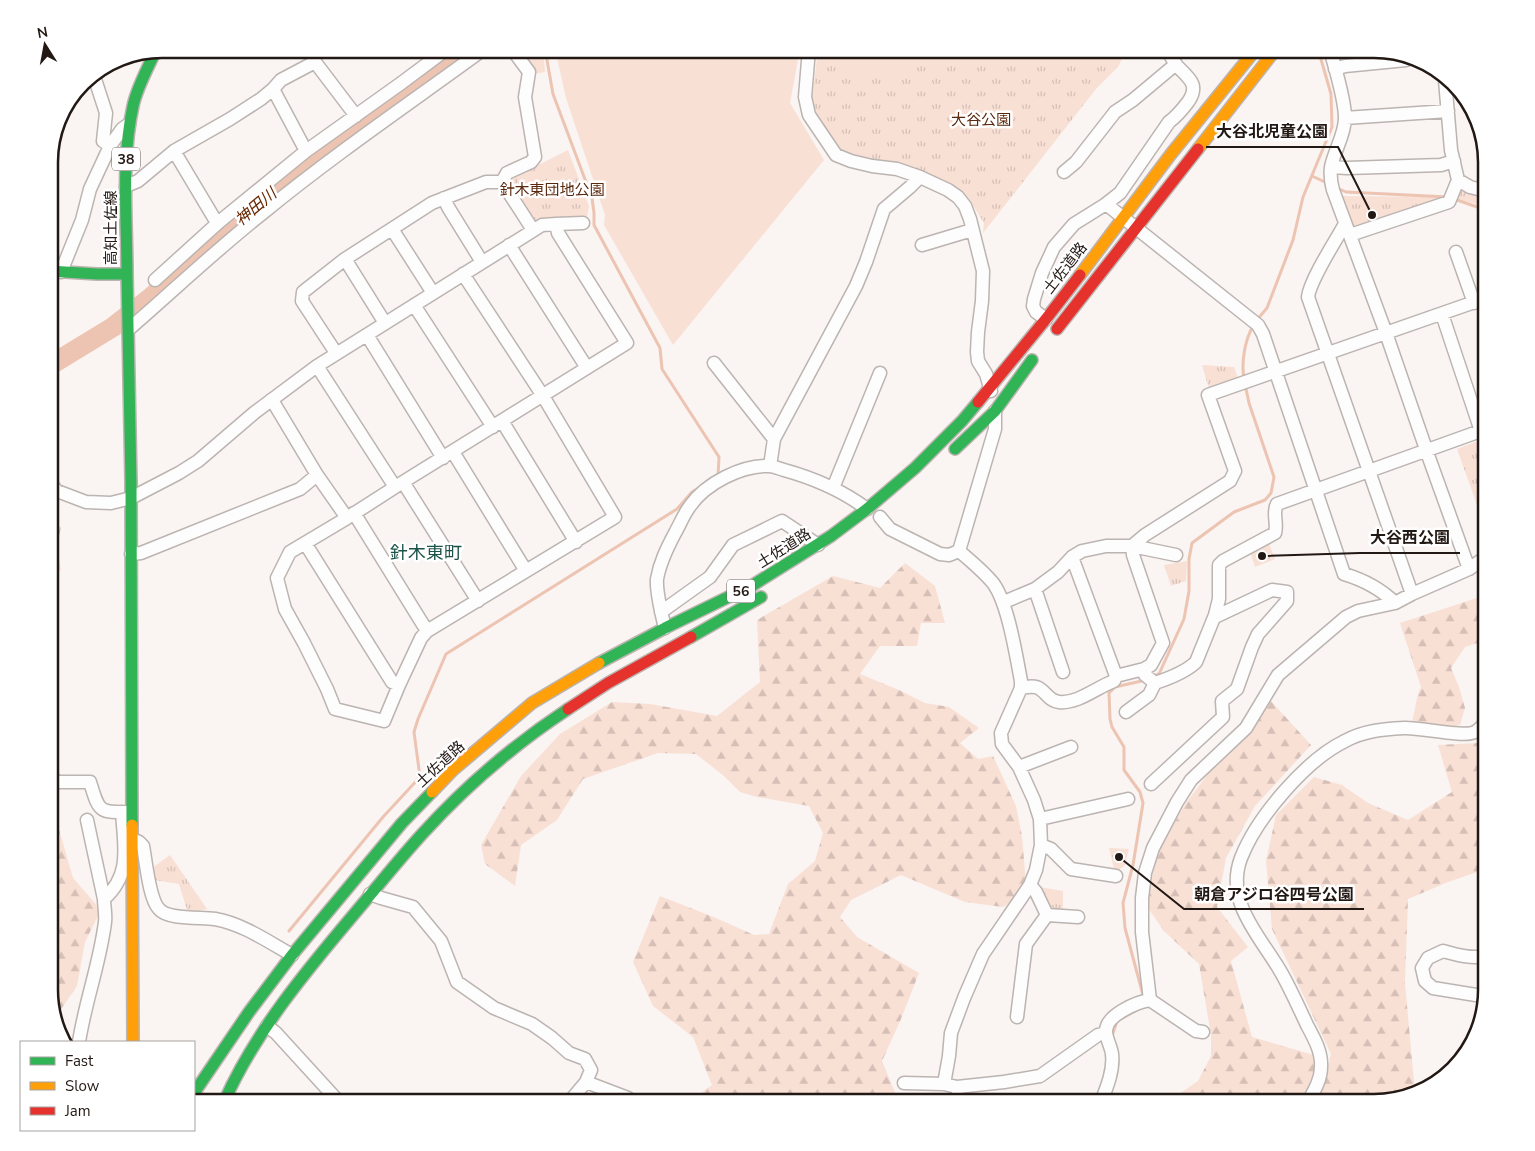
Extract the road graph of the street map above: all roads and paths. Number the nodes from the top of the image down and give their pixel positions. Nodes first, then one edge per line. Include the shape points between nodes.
1 (152, 58) edge
2 (434, 58) edge
3 (472, 58) edge
4 (519, 58) edge
5 (808, 58) edge
6 (1172, 58) edge
7 (1249, 58) edge
8 (1269, 58) edge
9 (1332, 58) edge
10 (1399, 61) edge
11 (1176, 64) junction
12 (1335, 69) junction
13 (96, 81) edge
14 (1446, 87) edge
15 (273, 89) junction
16 (1448, 112) junction
17 (356, 116) junction
18 (1345, 118) junction
19 (131, 122) junction
20 (110, 146) junction
21 (306, 150) junction
22 (174, 151) junction
23 (1454, 161) junction
24 (1064, 172) dead end
25 (920, 177) junction
26 (1331, 178) junction
27 (1458, 180) junction
28 (502, 182) junction
29 (126, 186) junction
30 (1478, 189) edge
31 (444, 198) junction
32 (1106, 204) junction
33 (1123, 218) junction
34 (219, 222) junction
35 (583, 223) dead end
36 (556, 224) junction
37 (1137, 228) junction
38 (392, 229) junction
39 (1347, 229) junction
40 (533, 230) junction
41 (972, 230) junction
42 (509, 245) junction
43 (922, 245) dead end
44 (1456, 252) dead end
45 (345, 259) junction
46 (482, 262) junction
47 (58, 265) edge
48 (58, 271) edge
49 (127, 274) junction
50 (463, 274) junction
51 (155, 280) dead end
52 (433, 293) junction
53 (1478, 301) edge
54 (1474, 302) junction
55 (414, 305) junction
56 (1442, 314) junction
57 (1046, 318) junction
58 (385, 323) junction
59 (129, 326) junction
60 (1386, 333) junction
61 (367, 335) junction
62 (336, 353) junction
63 (1328, 354) junction
64 (714, 363) dead end
65 (317, 366) junction
66 (587, 368) junction
67 (1275, 371) junction
68 (880, 373) dead end
69 (990, 388) junction
70 (543, 396) junction
71 (271, 400) junction
72 (995, 411) junction
73 (1478, 413) edge
74 (498, 424) junction
75 (1478, 432) edge
76 (774, 440) junction
77 (1426, 451) junction
78 (448, 455) junction
79 (946, 459) dead end
80 (770, 466) junction
81 (1368, 472) junction
82 (317, 475) junction
83 (399, 484) junction
84 (833, 488) junction
85 (1316, 490) junction
86 (58, 492) edge
87 (131, 498) junction
88 (867, 510) junction
89 (351, 516) junction
90 (880, 517) dead end
91 (576, 542) junction
92 (305, 543) junction
93 (818, 544) junction
94 (1132, 546) junction
95 (959, 551) junction
96 (131, 554) junction
97 (1176, 555) dead end
98 (1072, 557) junction
99 (1478, 563) edge
100 (1469, 569) junction
101 (526, 571) junction
102 (1035, 589) junction
103 (768, 593) dead end
104 (1412, 594) junction
105 (478, 601) junction
106 (1004, 602) junction
107 (1395, 603) junction
108 (661, 612) junction
109 (1215, 615) junction
110 (665, 628) junction
111 (427, 631) junction
112 (1063, 672) dead end
113 (1116, 676) junction
114 (1149, 677) junction
115 (399, 685) junction
116 (1021, 688) junction
117 (1126, 712) dead end
118 (1478, 729) edge
119 (1071, 747) dead end
120 (1019, 767) junction
121 (58, 782) edge
122 (1151, 784) dead end
123 (1128, 798) dead end
124 (127, 812) junction
125 (1040, 819) junction
126 (87, 820) dead end
127 (132, 839) junction
128 (1040, 845) junction
129 (1116, 876) dead end
130 (1030, 885) junction
131 (370, 894) junction
132 (104, 899) junction
133 (1047, 915) junction
134 (1078, 917) dead end
135 (292, 955) junction
136 (1478, 958) edge
137 (1478, 995) edge
138 (1150, 1000) junction
139 (1017, 1017) dead end
140 (267, 1026) junction
141 (1203, 1032) dead end
142 (1106, 1033) junction
143 (79, 1041) edge
144 (133, 1041) edge
145 (586, 1082) junction
146 (904, 1083) dead end
147 (950, 1085) junction
148 (195, 1092) edge
149 (226, 1094) edge
150 (331, 1094) edge
151 (575, 1094) edge
152 (618, 1094) edge
153 (955, 1094) edge
154 (1104, 1094) edge
155 (1312, 1094) edge

1 - 19 main road, 高知土佐線 / 38 via 133,105
2 - 17 street
3 - 59 street via 264,211
4 - 28 street via 529,72 525,97 534,158 507,173
5 - 25 street via 805,97 809,115 836,155
6 - 11 street
7 - 33 main road, 土佐道路 / 56
8 - 37 main road, 土佐道路
9 - 12 street
10 - 12 street
11 - 24 street via 1115,112 1076,162
11 - 32 street via 1194,86 1193,95 1169,122 1120,194
12 - 18 street
13 - 20 street via 106,113 103,142
14 - 16 street
15 - 17 street via 281,80 315,62
15 - 21 street
15 - 22 street via 230,119
16 - 18 street
16 - 23 street
17 - 21 street
18 - 26 street
19 - 20 street
19 - 29 main road, 高知土佐線 / 38 via 126,148
20 - 47 street via 90,189 82,220
21 - 34 street
22 - 29 street via 138,181
22 - 34 street
23 - 26 street via 1347,168
23 - 27 street
25 - 41 street via 958,197 965,206
25 - 76 street via 884,209 856,286
26 - 39 street
27 - 30 street
27 - 39 street via 1451,198
28 - 31 street via 486,182
28 - 40 street
29 - 49 main road, 高知土佐線 / 38
31 - 38 street
31 - 46 street
32 - 33 street
32 - 57 street via 1074,224 1054,247 1042,272 1033,306
33 - 37 street
33 - 57 main road, 土佐道路 / 56
34 - 51 street
35 - 36 street
36 - 40 street via 542,225
36 - 66 street via 558,233 627,343
37 - 67 street via 1254,322 1263,334
37 - 72 main road, 土佐道路
38 - 45 street
38 - 52 street
39 - 60 street
39 - 63 street via 1308,297
40 - 42 street
41 - 43 street
41 - 69 street via 983,271 978,361
42 - 46 street
42 - 66 street
44 - 54 street
45 - 58 street
45 - 62 street via 303,292 302,301
46 - 50 street
48 - 49 main road, 高知土佐線
49 - 59 main road
50 - 52 street
50 - 70 street
52 - 55 street
53 - 54 street
54 - 56 street
55 - 58 street
55 - 74 street
56 - 60 street
56 - 73 street
57 - 69 main road, 土佐道路 / 56
58 - 61 street
59 - 87 main road
60 - 63 street
60 - 77 street
61 - 62 street
61 - 78 street
62 - 65 street
63 - 67 street
63 - 81 street
64 - 76 street
65 - 71 street
65 - 83 street
66 - 70 street
67 - 85 street
67 - 94 street via 1208,395 1234,471 1230,481
68 - 84 street
69 - 72 street
69 - 88 main road, 土佐道路 / 56 via 915,468
70 - 74 street
70 - 91 street via 615,517
71 - 82 street
71 - 87 street via 198,461
72 - 79 main road, 土佐道路
72 - 95 street via 995,429
74 - 78 street
74 - 91 street
75 - 77 street
76 - 80 street
77 - 81 street
77 - 100 street
78 - 83 street
78 - 101 street
80 - 84 street
80 - 108 street via 751,468 727,477 705,490 690,506 664,554 657,581
81 - 85 street
81 - 104 street
82 - 89 street
82 - 96 street via 300,489 141,553
83 - 89 street
83 - 105 street
84 - 88 street
85 - 107 street via 1344,574 1383,591
85 - 109 street via 1277,504 1275,533 1219,565
86 - 87 street via 86,502 111,503
87 - 96 main road
88 - 93 main road, 土佐道路 / 56
89 - 92 street
89 - 111 street
90 - 95 street via 890,529 940,554
91 - 101 street
92 - 115 street via 392,682
92 - 115 street via 290,552 277,578 285,609 335,709 384,721
93 - 108 street via 782,521 733,545 710,577
93 - 110 main road, 土佐道路 / 56 via 753,585
94 - 97 street
94 - 98 street via 1106,546 1082,551
94 - 114 street via 1163,643
95 - 106 street via 994,584
96 - 124 main road
98 - 102 street
98 - 113 street
99 - 100 street
100 - 104 street
101 - 105 street
102 - 106 street
102 - 112 street
103 - 131 main road, 土佐道路 / 56 via 608,683 541,727 474,782 424,832
104 - 107 street
105 - 111 street
106 - 116 street
107 - 138 street via 1346,617 1278,675 1246,728 1186,787 1153,848 1145,873 1142,932
108 - 110 street
109 - 114 street via 1191,667 1175,675
109 - 122 street via 1272,590 1287,592 1287,601 1258,634 1237,689 1222,701 1223,717
110 - 135 main road, 土佐道路 / 56 via 532,703 453,770 402,823
111 - 115 street
113 - 114 street
113 - 116 street via 1114,680 1070,701 1050,699 1040,688
114 - 117 street via 1149,695
116 - 120 street via 1001,733 1002,744
118 - 155 street via 1474,732 1455,733 1406,728 1368,732 1345,740 1322,754 1298,776 1272,807 1240,860 1237,880 1241,908 1282,974 1319,1049 1321,1067
119 - 120 street
120 - 125 street
121 - 124 street via 90,782 97,804 105,811
123 - 125 street
124 - 127 main road
124 - 132 street via 122,875
125 - 128 street
126 - 132 street
127 - 135 street via 143,846 152,896 159,909 167,915 236,924
127 - 144 main road
128 - 129 street via 1051,849 1071,869
128 - 130 street
130 - 133 street
130 - 147 street via 983,954 964,998 951,1033
131 - 140 main road, 土佐道路 / 56 via 311,965
131 - 145 street via 413,908 441,941 457,982 494,1008 532,1024 569,1053 585,1060 591,1070
132 - 143 street via 105,920
133 - 134 street
133 - 139 street via 1026,944
135 - 148 main road, 土佐道路 / 56
136 - 137 street via 1443,951 1428,958 1422,968 1425,981 1433,988
138 - 141 street via 1196,1032
138 - 142 street via 1113,1017 1106,1026
140 - 149 main road, 土佐道路 / 56
140 - 150 street
142 - 147 street via 1098,1035 1040,1076
142 - 154 street via 1112,1067
145 - 151 street
145 - 152 street
146 - 147 street
147 - 153 street

